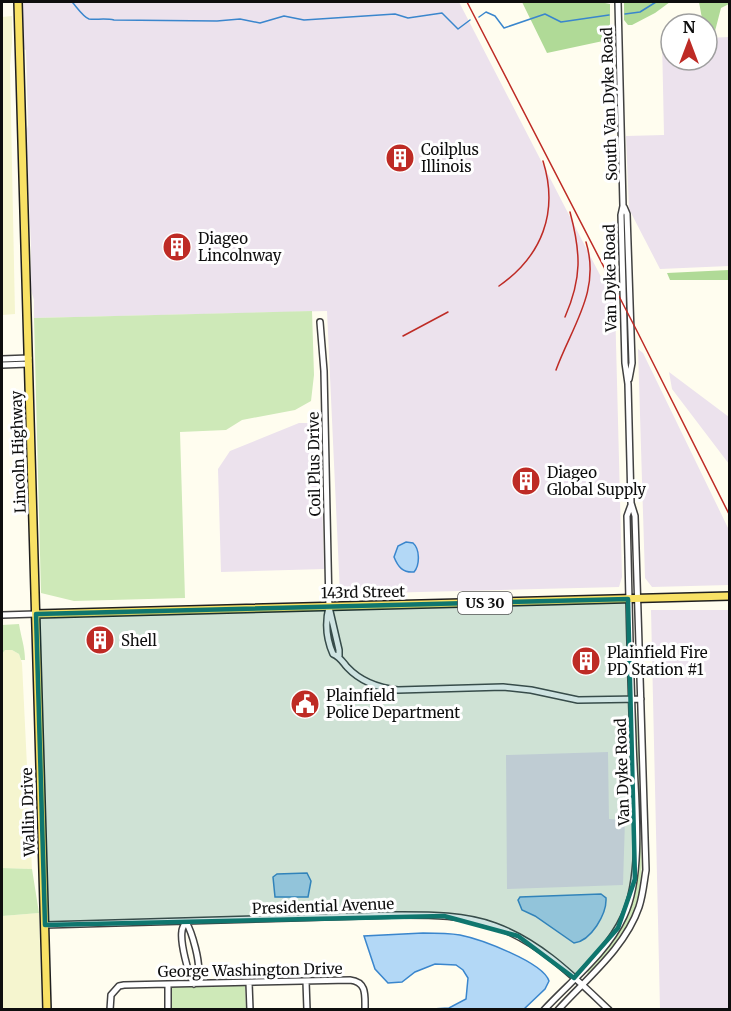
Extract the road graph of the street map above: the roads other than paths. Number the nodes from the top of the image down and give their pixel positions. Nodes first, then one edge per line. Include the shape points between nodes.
1 (18, 2) edge
2 (618, 2) edge
3 (623, 206) joint
4 (320, 322) dead end
5 (2, 359) edge
6 (29, 361) junction
7 (2, 365) edge
8 (631, 503) junction
9 (728, 597) edge
10 (628, 599) junction
11 (639, 599) junction
12 (329, 606) junction
13 (36, 614) junction
14 (2, 615) edge
15 (632, 699) junction
16 (641, 699) junction
17 (186, 922) junction
18 (45, 925) junction
19 (574, 978) junction
20 (306, 981) junction
21 (249, 983) junction
22 (168, 984) junction
23 (194, 984) junction
24 (582, 984) junction
25 (47, 1010) edge
26 (110, 1010) edge
27 (168, 1010) edge
28 (250, 1010) edge
29 (307, 1010) edge
30 (365, 1010) edge
31 (544, 1010) edge
32 (558, 1010) edge
33 (609, 1010) edge

1 - 6 main road, Lincoln Highway
2 - 3 street, South Van Dyke Road
3 - 8 street, Van Dyke Road
4 - 12 street, Coil Plus Drive
5 - 6 street
6 - 7 street
6 - 13 main road, Lincoln Highway
8 - 10 street, Van Dyke Road via 627,516
8 - 11 street, Van Dyke Road
9 - 11 main road, 143rd Street / US 30
10 - 11 main road, 143rd Street / US 30
10 - 12 main road, 143rd Street / US 30
10 - 15 street, Van Dyke Road
11 - 16 street, Van Dyke Road
12 - 13 main road, 143rd Street / US 30
12 - 15 street, Coil Plus Drive via 339,656 357,676 371,684 388,689 520,688 578,700
13 - 14 street, 143rd Street
13 - 18 main road, Wallin Drive
15 - 16 street, Coil Plus Drive
15 - 19 street, Van Dyke Road via 636,868 633,889 613,936
16 - 24 street, Van Dyke Road via 646,840 642,898 623,939
17 - 18 street, Presidential Avenue
17 - 19 street, Presidential Avenue via 452,917 518,936
17 - 23 street via 198,963
17 - 23 street via 183,945 188,975
18 - 25 main road, Wallin Drive
19 - 24 street, Presidential Avenue
19 - 31 street, Van Dyke Road
20 - 21 street, George Washington Drive
20 - 29 street
20 - 30 street, George Washington Drive via 359,982 365,991
21 - 23 street, George Washington Drive
21 - 28 street
22 - 23 street, George Washington Drive
22 - 26 street, George Washington Drive via 124,985 114,990
22 - 27 street
24 - 32 street, Van Dyke Road
24 - 33 street, Presidential Avenue

